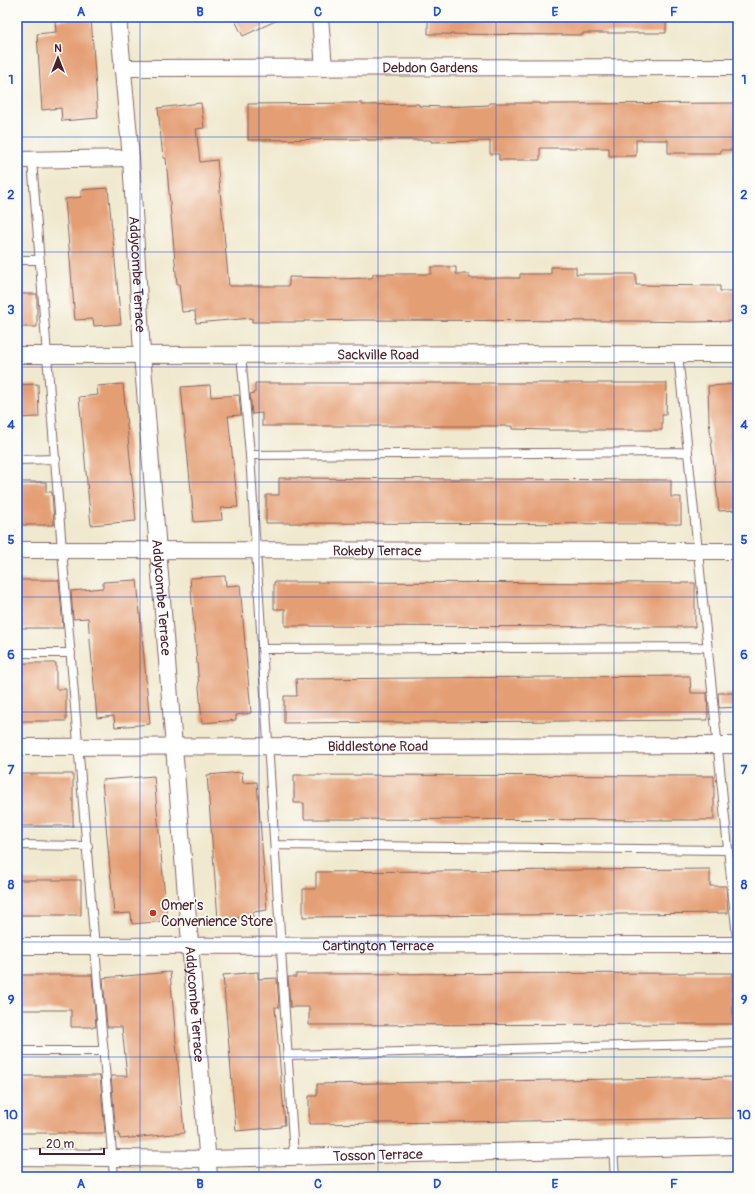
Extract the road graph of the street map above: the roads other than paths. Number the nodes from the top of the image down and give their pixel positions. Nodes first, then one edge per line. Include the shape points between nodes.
1 (118, 17) edge
2 (320, 17) edge
3 (122, 68) junction
4 (324, 68) junction
5 (738, 68) edge
6 (131, 158) junction
7 (25, 160) edge
8 (17, 260) edge
9 (40, 260) junction
10 (142, 354) junction
11 (240, 354) junction
12 (678, 354) junction
13 (738, 354) edge
14 (17, 355) edge
15 (48, 355) junction
16 (688, 452) junction
17 (250, 454) junction
18 (17, 460) edge
19 (56, 460) junction
20 (17, 550) edge
21 (62, 550) junction
22 (159, 551) junction
23 (256, 551) junction
24 (738, 551) edge
25 (698, 552) junction
26 (708, 647) junction
27 (262, 649) junction
28 (17, 653) edge
29 (72, 653) junction
30 (718, 745) junction
31 (738, 745) edge
32 (17, 747) edge
33 (79, 747) junction
34 (174, 747) junction
35 (268, 747) junction
36 (17, 845) edge
37 (88, 846) junction
38 (275, 846) junction
39 (728, 850) junction
40 (281, 945) junction
41 (17, 946) edge
42 (96, 946) junction
43 (190, 946) junction
44 (738, 946) edge
45 (738, 1043) edge
46 (17, 1051) edge
47 (104, 1051) junction
48 (288, 1055) junction
49 (738, 1146) edge
50 (613, 1149) junction
51 (17, 1157) edge
52 (294, 1157) junction
53 (112, 1158) junction
54 (208, 1159) junction
55 (114, 1177) edge
56 (209, 1177) edge
57 (615, 1177) edge

1 - 3 street, Addycombe Terrace
2 - 4 street
3 - 4 street, Debdon Gardens
3 - 6 street, Addycombe Terrace
4 - 5 street, Debdon Gardens
6 - 7 street
6 - 10 street, Addycombe Terrace
7 - 9 lane
8 - 9 lane
9 - 15 lane
10 - 11 street, Sackville Road
10 - 15 street, Sackville Road
10 - 22 street, Addycombe Terrace
11 - 12 street, Sackville Road
11 - 17 lane
12 - 13 street, Sackville Road
12 - 16 lane
14 - 15 street, Sackville Road
15 - 19 lane
16 - 17 lane
16 - 25 lane
17 - 23 lane
18 - 19 lane
19 - 21 lane
20 - 21 street, Rokeby Terrace
21 - 22 street, Rokeby Terrace
21 - 29 lane
22 - 23 street, Rokeby Terrace
22 - 34 street, Addycombe Terrace
23 - 25 street, Rokeby Terrace
23 - 27 lane
24 - 25 street, Rokeby Terrace
25 - 26 lane
26 - 27 lane
26 - 30 lane
27 - 35 lane
28 - 29 lane
29 - 33 lane
30 - 31 street, Biddlestone Road
30 - 35 street, Biddlestone Road
30 - 39 lane
32 - 33 street, Biddlestone Road
33 - 34 street, Biddlestone Road
33 - 37 lane
34 - 35 street, Biddlestone Road
34 - 43 street, Addycombe Terrace
35 - 38 lane
36 - 37 lane
37 - 42 lane
38 - 39 lane
38 - 40 lane
39 - 44 lane
40 - 43 street, Cartington Terrace
40 - 44 street, Cartington Terrace
40 - 48 lane
41 - 42 street, Cartington Terrace
42 - 43 street, Cartington Terrace
42 - 47 lane
43 - 54 street, Addycombe Terrace
45 - 48 lane
46 - 47 lane
47 - 53 lane
48 - 52 lane
49 - 50 street, Tosson Terrace
50 - 52 street, Tosson Terrace
50 - 57 lane
51 - 53 street, Tosson Terrace
52 - 54 street, Tosson Terrace
53 - 54 street, Tosson Terrace
53 - 55 lane
54 - 56 street, Addycombe Terrace

